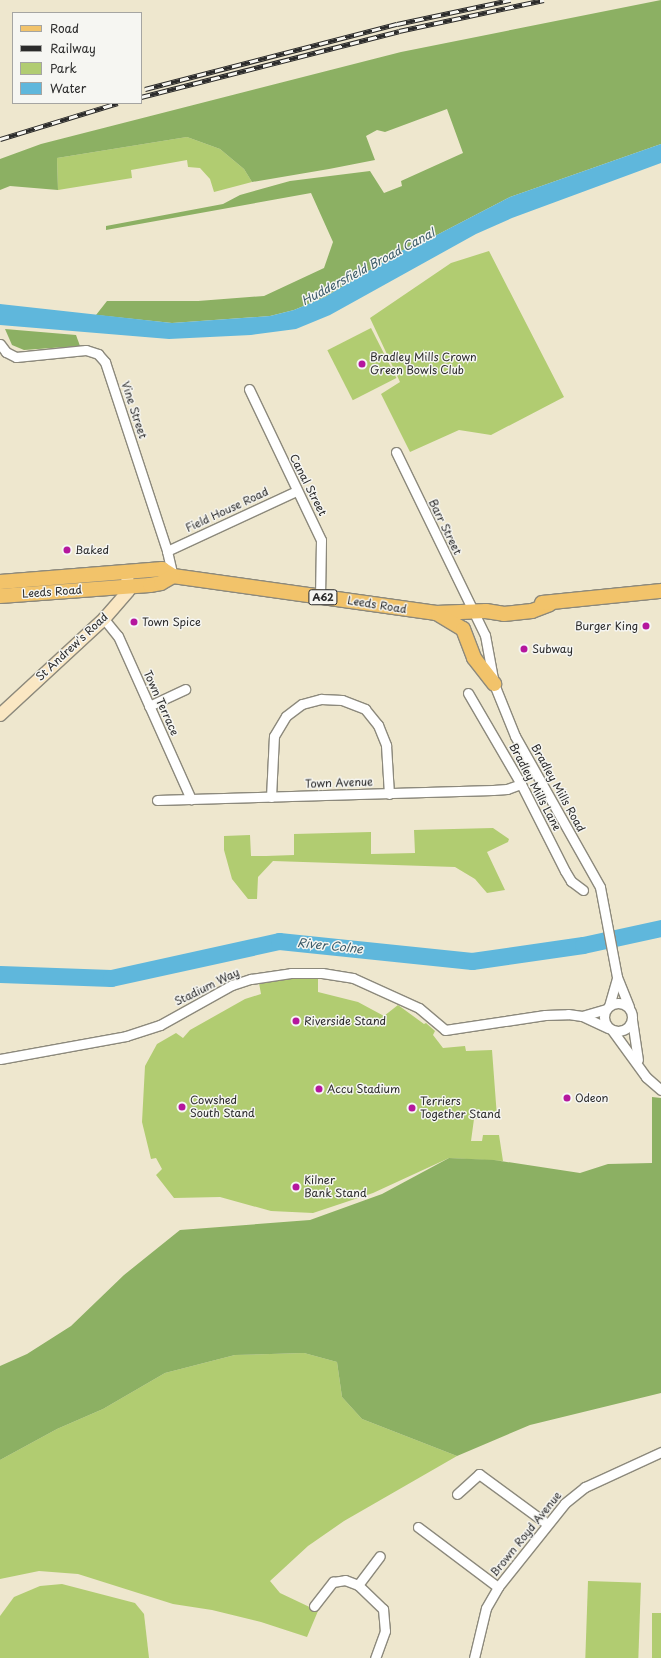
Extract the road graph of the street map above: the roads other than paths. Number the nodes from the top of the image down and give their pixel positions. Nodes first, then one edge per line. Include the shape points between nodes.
1 (2, 350) edge
2 (249, 389) dead end
3 (396, 452) dead end
4 (296, 491) junction
5 (168, 551) junction
6 (127, 571) junction
7 (173, 576) junction
8 (0, 582) edge
9 (130, 586) junction
10 (661, 591) edge
11 (0, 596) edge
12 (320, 596) junction
13 (479, 612) junction
14 (436, 613) junction
15 (104, 619) junction
16 (494, 684) junction
17 (185, 689) dead end
18 (468, 693) dead end
19 (149, 706) junction
20 (0, 715) edge
21 (521, 784) junction
22 (389, 794) junction
23 (270, 797) junction
24 (191, 799) junction
25 (157, 800) dead end
26 (583, 890) dead end
27 (617, 977) junction
28 (608, 1007) junction
29 (629, 1007) junction
30 (582, 1016) junction
31 (632, 1019) junction
32 (610, 1029) junction
33 (0, 1059) edge
34 (640, 1067) junction
35 (661, 1090) edge
36 (661, 1452) edge
37 (457, 1494) dead end
38 (547, 1524) junction
39 (418, 1526) dead end
40 (380, 1556) dead end
41 (358, 1585) junction
42 (498, 1587) junction
43 (314, 1606) dead end
44 (375, 1658) edge
45 (474, 1658) edge

1 - 5 street, Vine Street via 16,357 86,350 98,354 105,362
2 - 4 street, Canal Street
3 - 13 street, Barr Street
4 - 5 street, Field House Road
4 - 12 street, Canal Street via 321,540
5 - 7 street, Vine Street
6 - 7 main road, Leeds Road / A62 via 162,569
6 - 8 main road, Leeds Road / A62
6 - 9 main road
7 - 9 main road, Leeds Road via 161,583
7 - 12 main road, Leeds Road / A62
9 - 11 main road, Leeds Road
9 - 15 main road, St Andrew's Road
10 - 13 main road, Leeds Road / A62 via 550,604 529,602
12 - 14 main road, Leeds Road / A62
13 - 14 main road, Leeds Road / A62
13 - 16 street, Bradley Mills Road
14 - 16 main road via 463,629 474,658
15 - 19 street, Town Terrace via 118,636
15 - 20 main road, St Andrew's Road
16 - 27 street, Bradley Mills Road via 515,736 600,887
17 - 19 street
18 - 21 street, Bradley Mills Lane
19 - 24 street, Town Terrace
21 - 22 street, Town Avenue via 507,789
21 - 26 street, Bradley Mills Lane via 568,876
22 - 23 street, Town Avenue
22 - 23 street via 386,745 378,725 364,709 342,700 321,699 302,704 286,716 274,736
23 - 24 street, Town Avenue
24 - 25 street, Town Avenue
27 - 28 street, Bradley Mills Road
27 - 29 street, Bradley Mills Road
28 - 29 street via 617,1003
28 - 30 street, Stadium Way
28 - 32 street, Bradley Mills Road via 604,1020
29 - 31 street, Bradley Mills Road
30 - 32 street, Stadium Way
30 - 33 street, Stadium Way via 545,1015 445,1030 419,1008 354,978 322,973 291,973 251,979 232,985 160,1025 126,1036
31 - 32 street via 626,1030
31 - 34 street, Bradley Mills Road
32 - 34 street, Bradley Mills Road
34 - 35 street, Bradley Mills Road
36 - 38 street, Brown Royd Avenue via 585,1487
37 - 38 street via 479,1474
38 - 42 street, Brown Royd Avenue
39 - 42 street
40 - 41 street
41 - 43 street via 345,1580 333,1582
41 - 44 street via 383,1609 385,1631
42 - 45 street, Brown Royd Avenue via 486,1608

